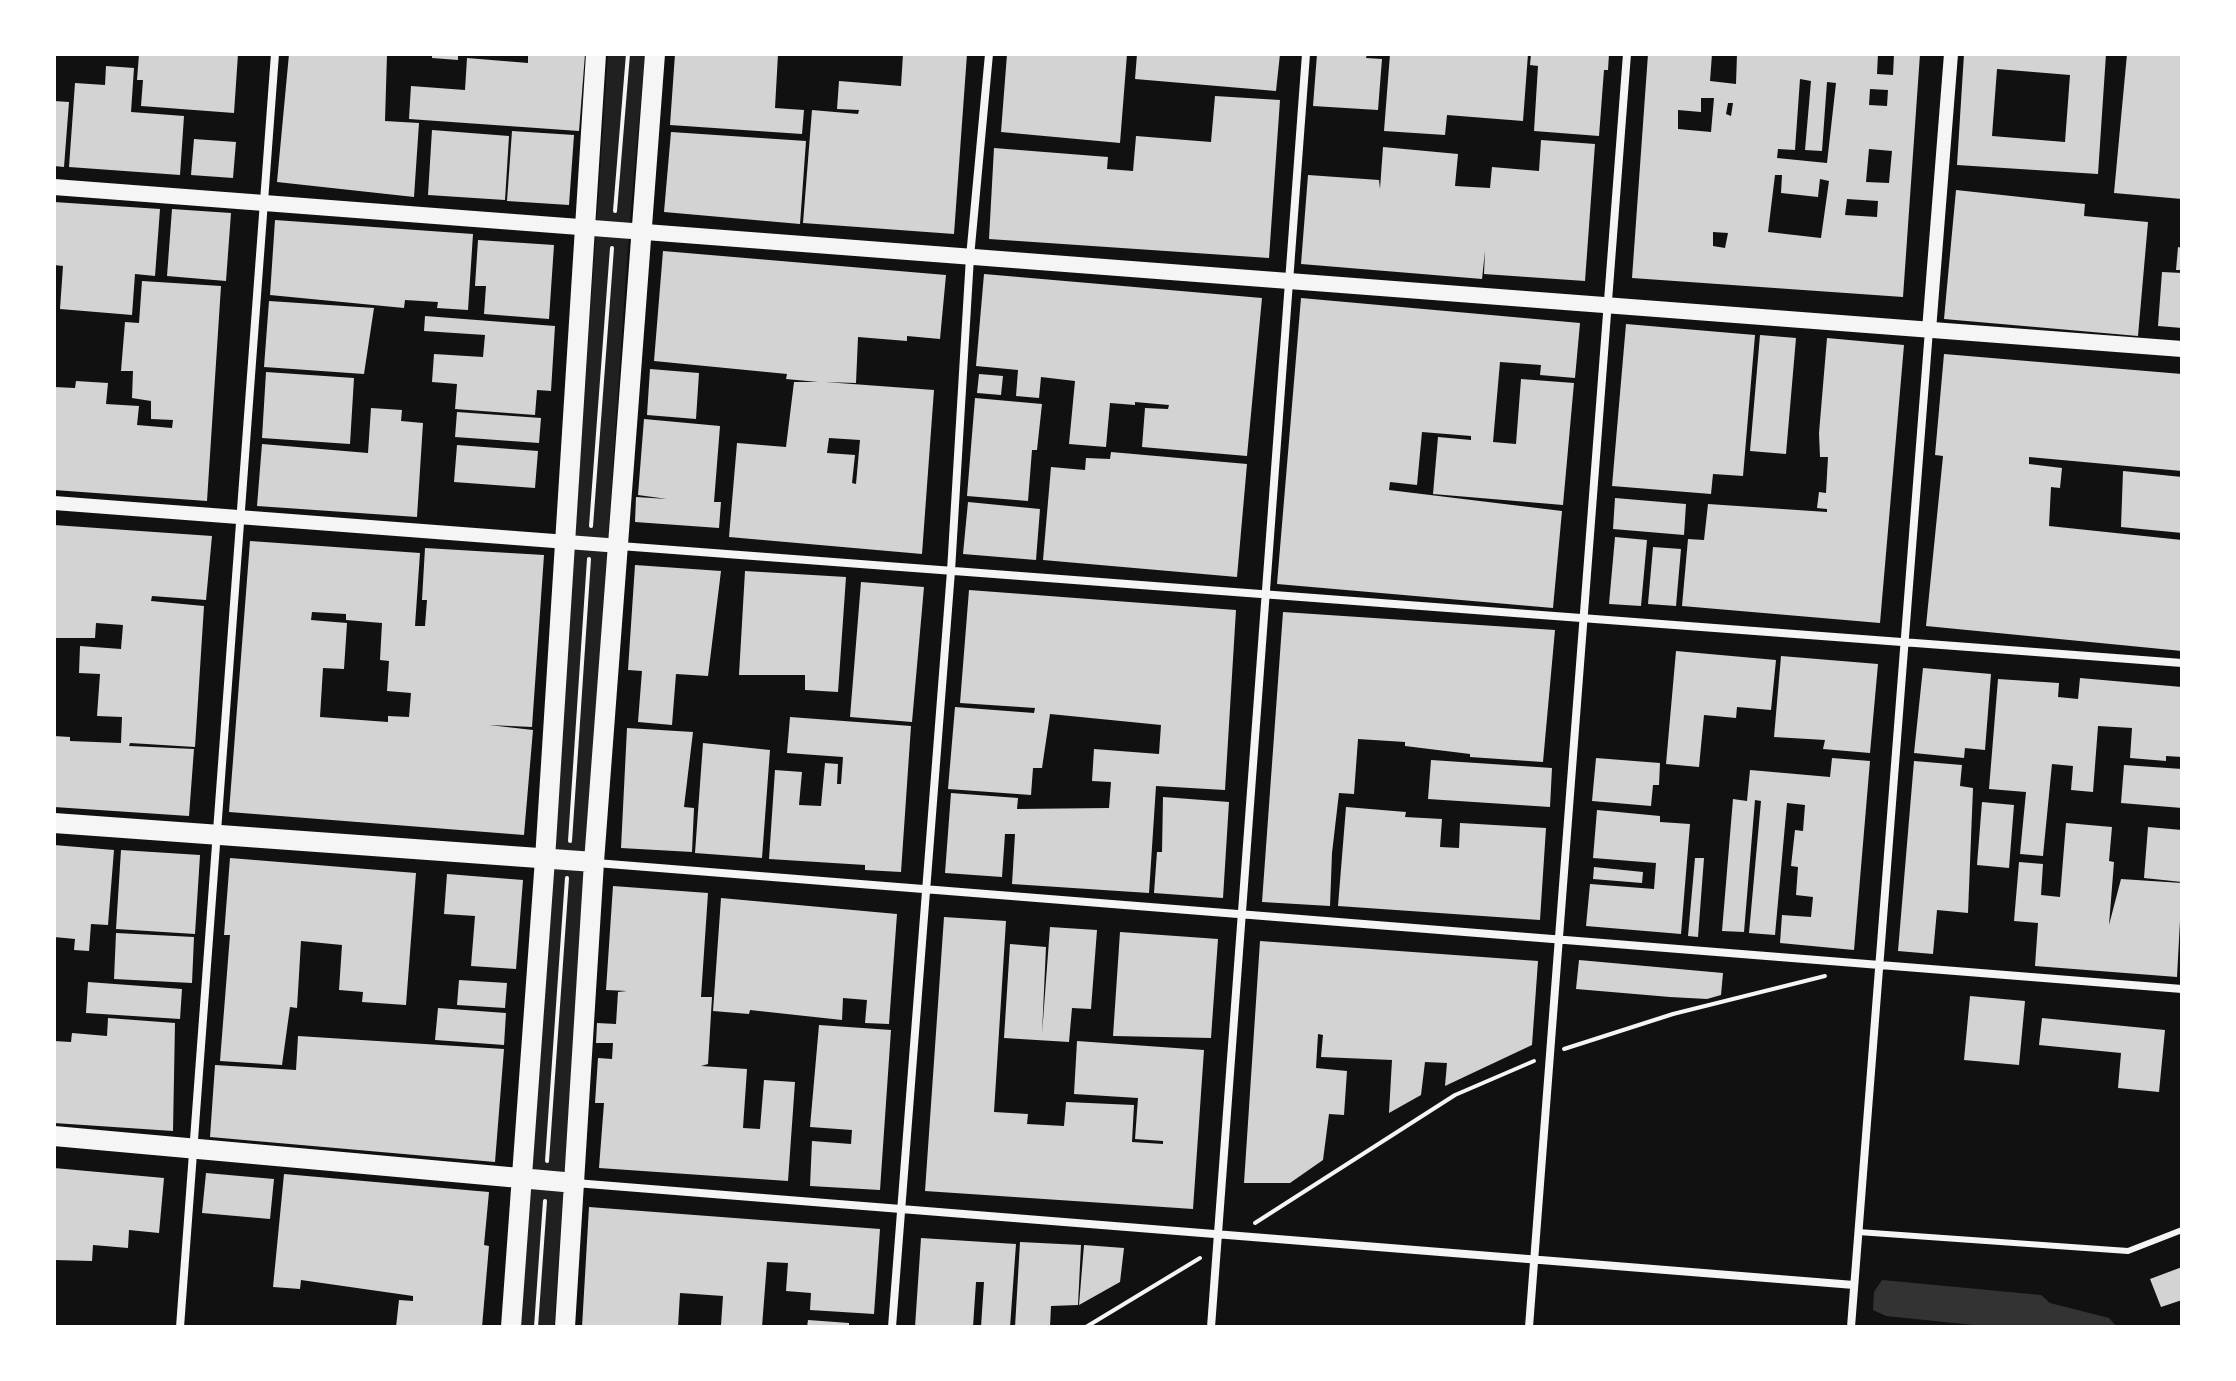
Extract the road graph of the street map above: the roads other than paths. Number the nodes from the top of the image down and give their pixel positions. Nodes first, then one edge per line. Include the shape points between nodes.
1 (275, 54) edge
2 (596, 54) edge
3 (655, 54) edge
4 (989, 54) edge
5 (1306, 54) edge
6 (1627, 54) edge
7 (1951, 54) edge
8 (54, 187) edge
9 (263, 203) junction
10 (584, 227) junction
11 (640, 232) junction
12 (970, 257) junction
13 (1289, 281) junction
14 (1608, 306) junction
15 (1929, 330) junction
16 (2182, 349) edge
17 (54, 503) edge
18 (242, 517) junction
19 (565, 541) junction
20 (620, 546) junction
21 (951, 571) junction
22 (1265, 594) junction
23 (1583, 618) junction
24 (1904, 642) junction
25 (2182, 663) edge
26 (54, 823) edge
27 (215, 834) junction
28 (545, 859) junction
29 (594, 862) junction
30 (926, 889) junction
31 (1242, 914) junction
32 (1558, 939) junction
33 (1879, 965) junction
34 (2182, 989) edge
35 (54, 1136) edge
36 (192, 1146) junction
37 (522, 1179) junction
38 (575, 1183) junction
39 (901, 1211) junction
40 (2182, 1230) edge
41 (1858, 1232) junction
42 (1218, 1235) junction
43 (1534, 1260) junction
44 (1854, 1285) junction
45 (180, 1327) edge
46 (511, 1327) edge
47 (565, 1327) edge
48 (892, 1327) edge
49 (1211, 1327) edge
50 (1529, 1327) edge
51 (1851, 1327) edge

1 - 9 street
2 - 10 main road
3 - 11 main road
4 - 12 street
5 - 13 street
6 - 14 street
7 - 15 street
8 - 9 main road
9 - 10 main road
9 - 18 street
10 - 11 main road
10 - 19 main road
11 - 12 main road
11 - 20 main road
12 - 13 main road
12 - 21 street
13 - 14 main road
13 - 22 street
14 - 15 main road
14 - 23 street
15 - 16 main road
15 - 24 street
17 - 18 street
18 - 19 street
18 - 27 street
19 - 20 street
19 - 28 main road
20 - 21 street
20 - 29 main road
21 - 22 street
21 - 30 street
22 - 23 street
22 - 31 street
23 - 24 street
23 - 32 street
24 - 25 street
24 - 33 street
26 - 27 main road
27 - 28 main road
27 - 36 street
28 - 29 main road
28 - 37 main road
29 - 30 street
29 - 38 main road
30 - 31 street
30 - 39 street
31 - 32 street
31 - 42 street
32 - 33 street
32 - 43 street
33 - 34 street
33 - 41 street
35 - 36 main road
36 - 37 main road
36 - 45 street
37 - 38 main road
37 - 46 main road
38 - 39 street
38 - 47 main road
39 - 42 street
39 - 48 street
40 - 41 lane via 2128,1251
41 - 44 street
42 - 43 street
42 - 49 street
43 - 44 street
43 - 50 street
44 - 51 street

